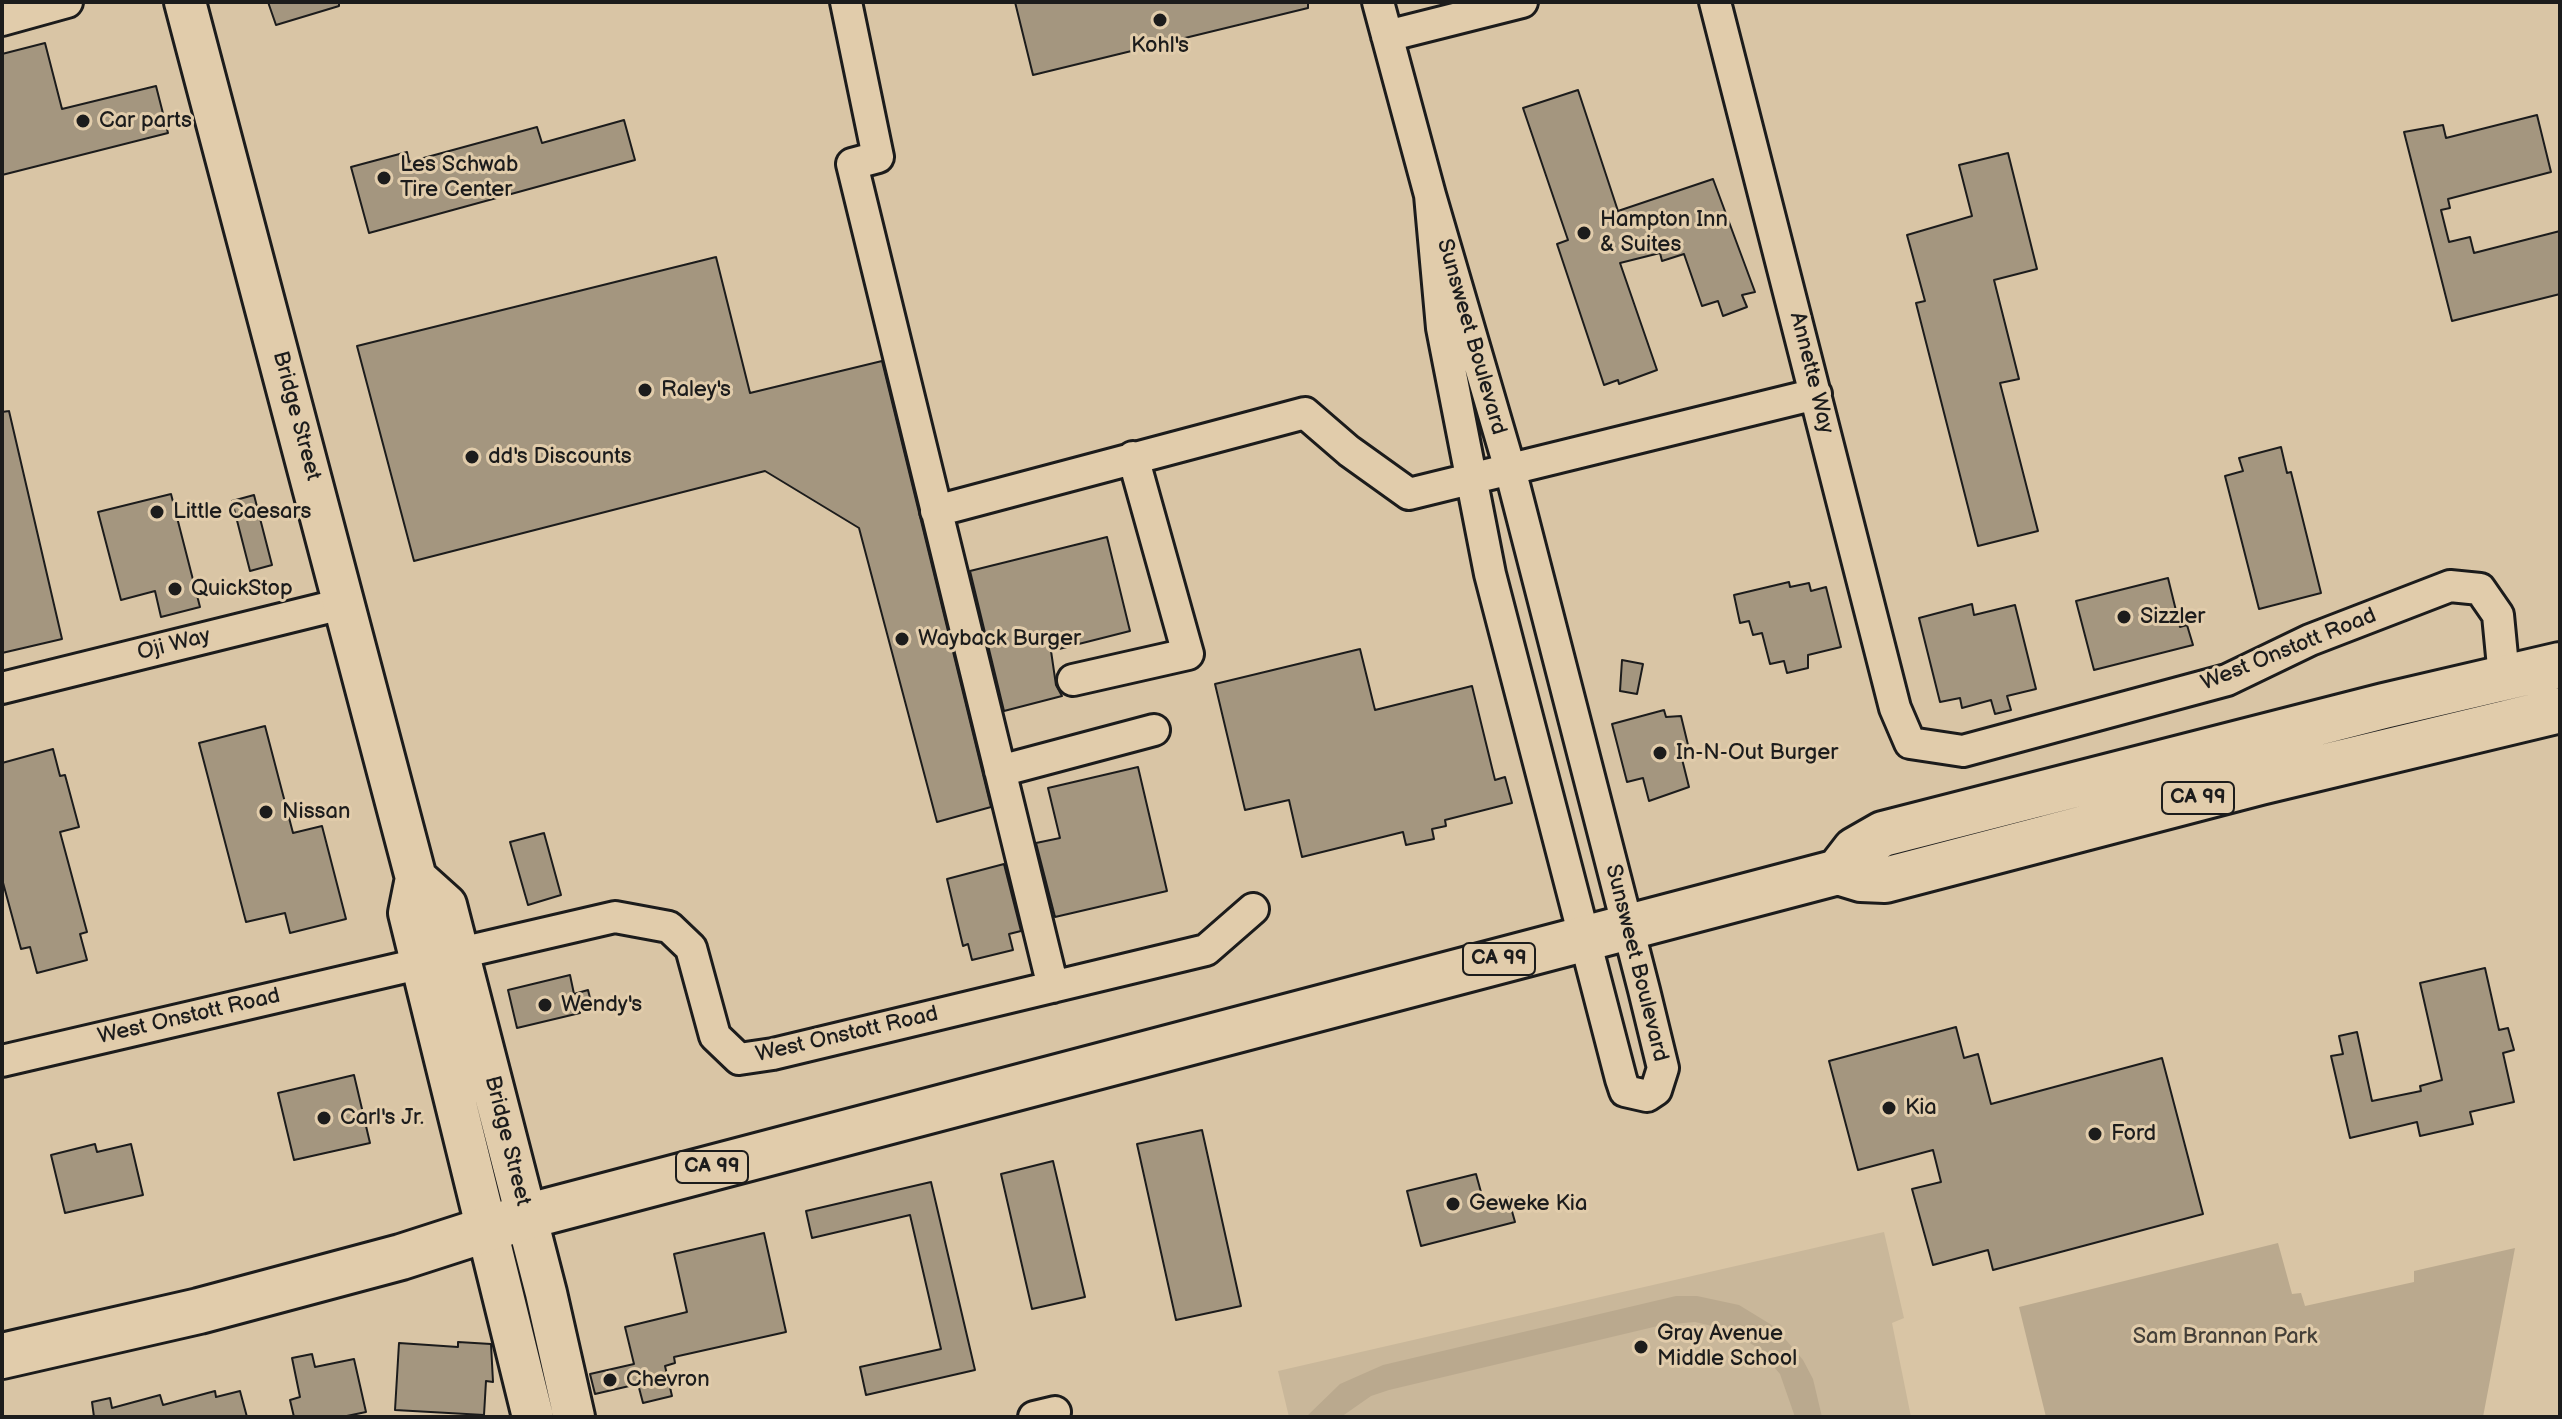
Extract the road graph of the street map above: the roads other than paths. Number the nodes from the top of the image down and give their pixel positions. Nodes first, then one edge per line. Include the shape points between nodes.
1 (67, 2) edge
2 (185, 2) edge
3 (846, 2) edge
4 (1378, 2) edge
5 (1522, 2) edge
6 (1715, 2) edge
7 (2, 20) edge
8 (1387, 36) junction
9 (1430, 195) junction
10 (1816, 394) junction
11 (1133, 457) junction
12 (1510, 469) junction
13 (1472, 479) junction
14 (936, 511) junction
15 (346, 603) junction
16 (2560, 665) edge
17 (2504, 677) junction
18 (1073, 680) dead end
19 (2, 688) edge
20 (2560, 710) edge
21 (1154, 730) dead end
22 (1910, 743) joint
23 (1000, 771) junction
24 (1838, 872) junction
25 (1253, 909) dead end
26 (1627, 925) junction
27 (1585, 936) junction
28 (441, 958) junction
29 (1053, 987) junction
30 (2, 1061) edge
31 (507, 1223) junction
32 (2, 1356) edge
33 (535, 1408) edge
34 (574, 1417) edge

1 - 7 street
2 - 15 main road, Bridge Street
3 - 14 street via 878,157 852,164
4 - 8 street, Sunsweet Boulevard
5 - 8 street
6 - 10 street, Annette Way
8 - 9 street, Sunsweet Boulevard
9 - 12 street, Sunsweet Boulevard
9 - 13 street, Sunsweet Boulevard via 1442,328
10 - 12 street
10 - 22 street, Annette Way via 1895,708
11 - 13 street via 1305,413 1409,494
11 - 14 street
11 - 18 street via 1188,654
12 - 13 street
12 - 26 street, Sunsweet Boulevard
13 - 27 street, Sunsweet Boulevard via 1490,574
14 - 23 street
15 - 19 street, Oji Way
15 - 28 main road, Bridge Street via 415,885 446,905
16 - 17 highway, CA 99
17 - 22 street, West Onstott Road via 2498,615 2480,589 2450,586 2310,640 2227,680 1963,751
17 - 24 highway, CA 99 via 1883,834 1855,850
20 - 24 highway, CA 99 via 1885,880
21 - 23 street
23 - 29 street
24 - 26 highway, CA 99
25 - 29 street, West Onstott Road via 1206,950
26 - 27 highway, CA 99
26 - 27 street, Sunsweet Boulevard via 1663,1068 1662,1080 1647,1096 1625,1091
27 - 31 highway, CA 99
28 - 29 street, West Onstott Road via 615,917 669,927 691,948 715,1036 739,1059
28 - 30 street, West Onstott Road
28 - 31 main road, Bridge Street
28 - 31 main road, Bridge Street via 485,1054
31 - 32 highway, CA 99 via 199,1311
31 - 33 main road, Bridge Street
31 - 34 main road, Bridge Street

